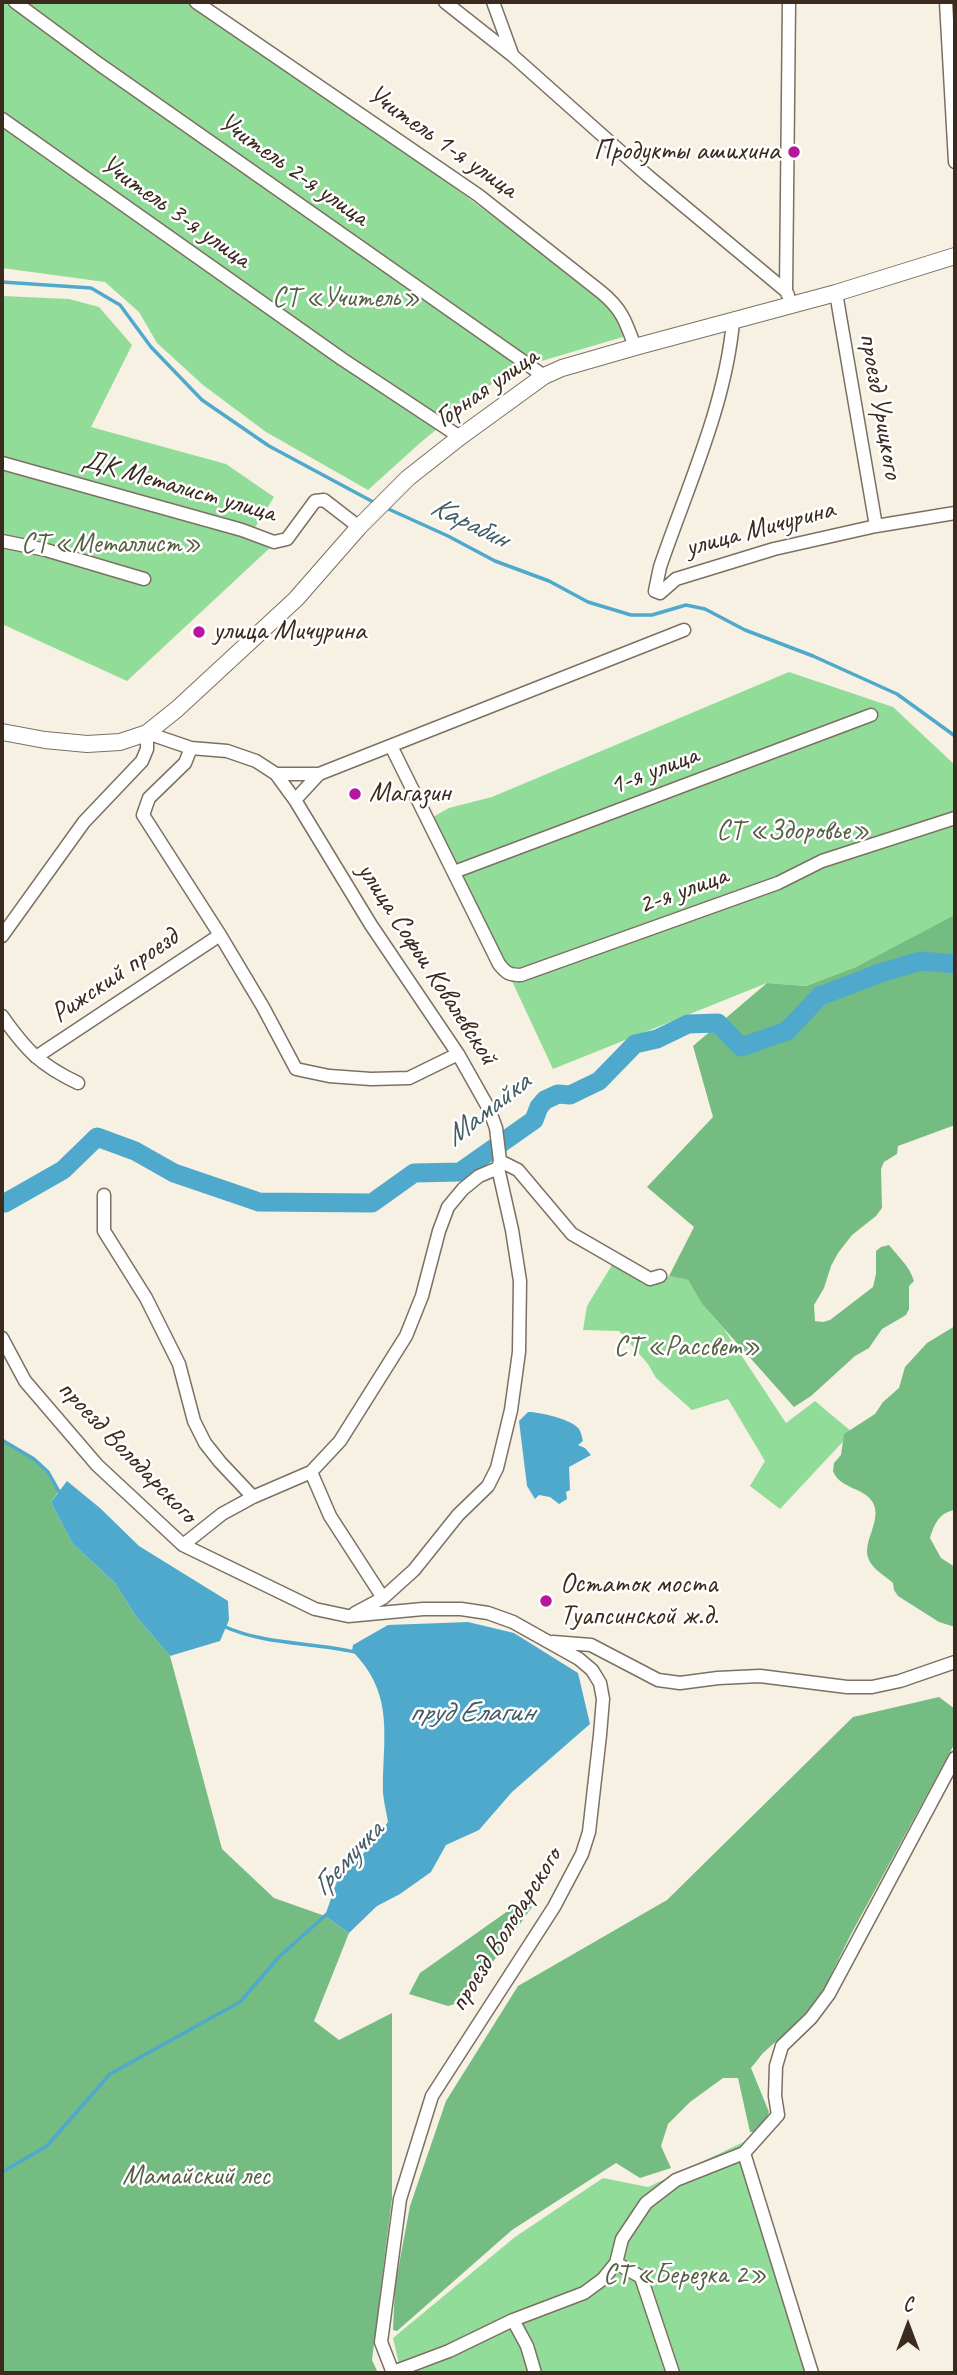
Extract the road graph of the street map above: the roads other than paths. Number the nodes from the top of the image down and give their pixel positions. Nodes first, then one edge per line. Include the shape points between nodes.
1 (15, 2) edge
2 (196, 2) edge
3 (445, 2) edge
4 (493, 2) edge
5 (789, 2) edge
6 (946, 2) edge
7 (512, 55) junction
8 (2, 119) edge
9 (955, 162) edge
10 (955, 256) edge
11 (836, 293) junction
12 (790, 298) junction
13 (733, 321) junction
14 (635, 347) junction
15 (544, 376) junction
16 (454, 442) junction
17 (2, 463) edge
18 (955, 513) edge
19 (876, 526) junction
20 (359, 527) junction
21 (2, 541) edge
22 (660, 567) junction
23 (144, 579) dead end
24 (676, 579) junction
25 (684, 630) dead end
26 (871, 715) dead end
27 (2, 732) edge
28 (147, 733) junction
29 (391, 746) junction
30 (191, 748) junction
31 (276, 774) junction
32 (320, 774) junction
33 (295, 800) junction
34 (955, 818) edge
35 (454, 872) junction
36 (220, 935) junction
37 (2, 936) edge
38 (2, 1016) edge
39 (458, 1054) junction
40 (36, 1057) junction
41 (78, 1083) dead end
42 (499, 1161) junction
43 (104, 1195) dead end
44 (660, 1276) dead end
45 (2, 1338) edge
46 (311, 1472) junction
47 (253, 1497) junction
48 (183, 1545) junction
49 (383, 1598) junction
50 (348, 1616) junction
51 (549, 1642) junction
52 (955, 1662) edge
53 (955, 1758) edge
54 (744, 2153) junction
55 (617, 2263) junction
56 (513, 2320) junction
57 (393, 2373) edge
58 (535, 2373) edge
59 (673, 2373) edge
60 (811, 2373) edge

1 - 15 street, Учитель 2-я улица
2 - 14 street, Учитель 1-я улица via 478,195 560,259 614,302
3 - 7 street
4 - 7 street
5 - 12 street
6 - 9 street
7 - 12 street
8 - 16 street, Учитель 3-я улица
10 - 11 street, Горная улица
11 - 12 street, Горная улица
11 - 19 street, проезд Урицкого
12 - 13 street, Горная улица
13 - 14 street, Горная улица
13 - 22 street, улица Мичурина via 722,389
14 - 15 street, Горная улица
15 - 16 street, Горная улица
16 - 20 street, Горная улица via 408,478
17 - 20 street, ДК Металист улица via 274,542 287,539 319,499
18 - 19 street, улица Мичурина
19 - 24 street, улица Мичурина via 774,549
20 - 28 street, Горная улица via 296,599
21 - 23 street
22 - 24 street
22 - 24 street, улица Мичурина via 655,591 660,593
25 - 29 street
26 - 35 street, 1-я улица
27 - 28 street via 87,744 120,742
28 - 30 street
28 - 37 street via 142,761 84,822
29 - 32 street
29 - 35 street
30 - 31 street via 227,751
30 - 36 street, Рижский проезд via 185,763 149,798 143,816
31 - 32 street
31 - 33 street, улица Софьи Ковалевской
32 - 33 street
33 - 39 street, улица Софьи Ковалевской via 371,925
34 - 35 street, 2-я улица via 822,861 778,883 521,975 505,972 499,964
36 - 39 street, Рижский проезд via 296,1069 329,1076 409,1078
36 - 40 street, Рижский проезд
38 - 40 street
39 - 42 street, улица Софьи Ковалевской via 489,1109
40 - 41 street via 50,1070
42 - 44 street via 518,1170 572,1234 650,1279
42 - 46 street via 448,1207 406,1336 340,1441
42 - 49 street, улица Софьи Ковалевской via 520,1281 519,1352 497,1468 488,1486
43 - 47 street via 104,1231 146,1298 179,1364 194,1421 205,1443
45 - 48 street, проезд Володарского via 25,1381 97,1465
46 - 47 street
46 - 49 street via 330,1516
47 - 48 street via 222,1514
48 - 50 street, проезд Володарского via 315,1609
49 - 50 street, улица Софьи Ковалевской
50 - 51 street, проезд Володарского via 461,1609 500,1617
51 - 52 street via 591,1645 658,1680 680,1683 760,1676 872,1687
51 - 57 street, проезд Володарского via 592,1670 600,1683 602,1723 589,1832 554,1907 432,2096 400,2199 381,2342
53 - 54 street, проезд Володарского via 829,1994 782,2046 776,2066 778,2115
54 - 55 street, проезд Володарского via 676,2180 646,2203 622,2239
54 - 60 street
55 - 56 street, проезд Володарского via 584,2293
55 - 59 street via 641,2277
56 - 57 street, проезд Володарского
56 - 58 street

